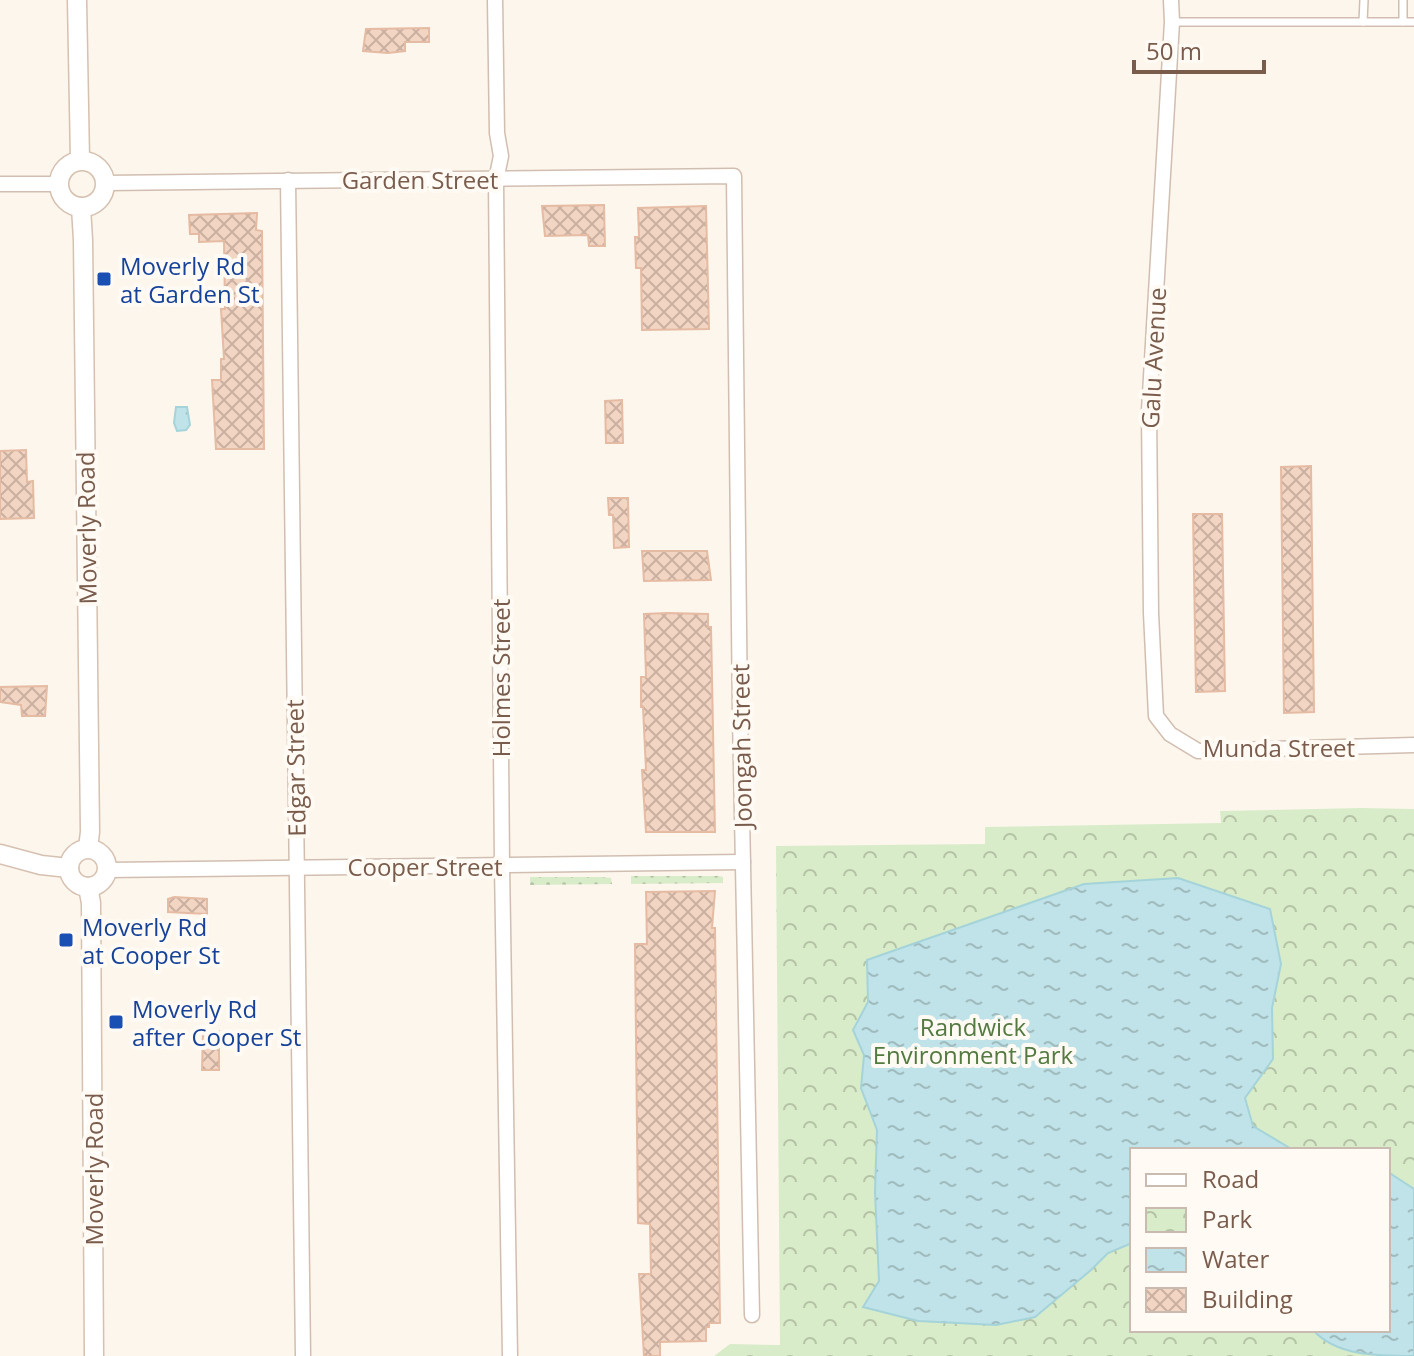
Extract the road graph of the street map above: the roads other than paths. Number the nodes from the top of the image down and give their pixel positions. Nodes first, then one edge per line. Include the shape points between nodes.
1 (77, 0) edge
2 (495, 0) edge
3 (1171, 0) edge
4 (1364, 0) edge
5 (1403, 0) edge
6 (1172, 22) junction
7 (1363, 22) junction
8 (1403, 22) junction
9 (1414, 22) edge
10 (80, 160) junction
11 (734, 176) joint
12 (288, 180) junction
13 (496, 180) junction
14 (106, 183) junction
15 (0, 184) edge
16 (59, 184) junction
17 (81, 207) junction
18 (1156, 716) joint
19 (1414, 745) edge
20 (88, 848) junction
21 (0, 854) edge
22 (743, 862) junction
23 (502, 865) junction
24 (296, 867) junction
25 (69, 868) junction
26 (107, 870) junction
27 (88, 887) junction
28 (752, 1315) dead end
29 (94, 1356) edge
30 (303, 1356) edge
31 (510, 1356) edge

1 - 10 street
2 - 13 street, Holmes Street via 501,156
3 - 6 street, Galu Avenue
4 - 7 lane
5 - 8 lane
6 - 7 lane
6 - 18 street, Galu Avenue via 1149,411
7 - 8 lane
8 - 9 lane
10 - 14 street via 98,166
10 - 16 street via 67,165
11 - 13 street, Garden Street
11 - 22 street, Joongah Street
12 - 13 street, Garden Street
12 - 14 street, Garden Street
12 - 24 street, Edgar Street
13 - 23 street, Holmes Street
14 - 17 street via 101,198
15 - 16 street
16 - 17 street via 68,202
17 - 20 street, Moverly Road
18 - 19 street, Munda Street via 1170,734 1198,751
20 - 25 street via 76,852
20 - 26 street via 102,854
21 - 25 street
22 - 23 street, Cooper Street
22 - 28 street, Joongah Street
23 - 24 street, Cooper Street
23 - 31 street, Holmes Street
24 - 26 street, Cooper Street
24 - 30 street, Edgar Street
25 - 27 street via 72,879
26 - 27 street via 99,884
27 - 29 street, Moverly Road

